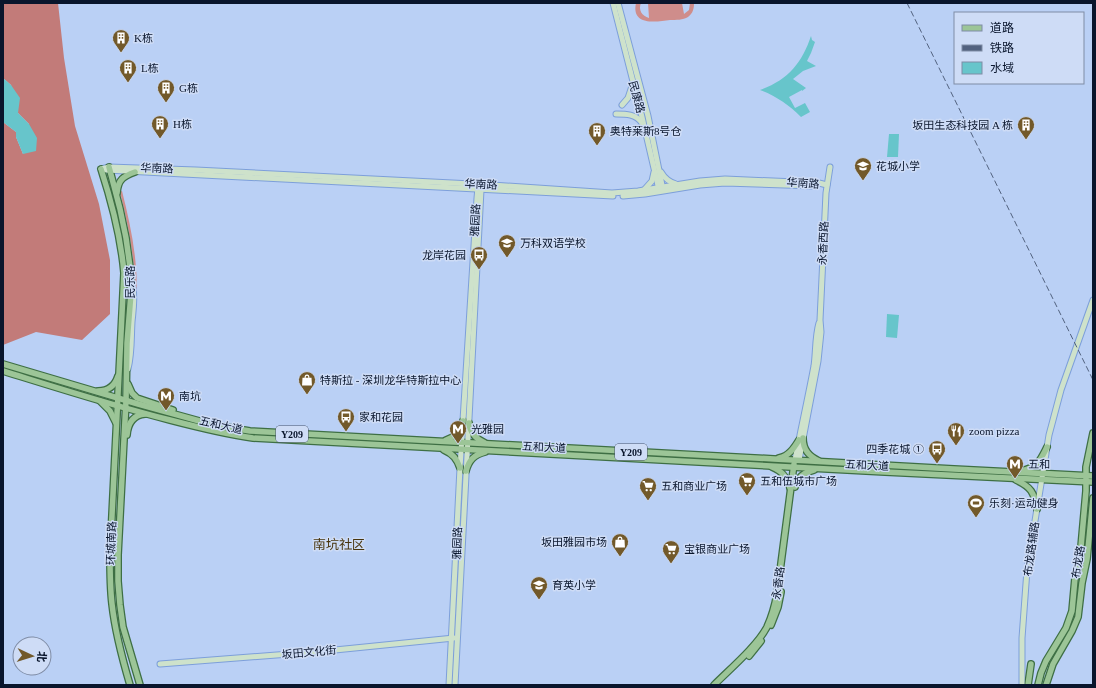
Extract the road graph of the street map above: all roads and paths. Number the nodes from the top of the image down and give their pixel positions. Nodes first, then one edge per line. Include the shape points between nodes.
1 (613, 3) edge
2 (618, 3) edge
3 (618, 13) junction
4 (633, 83) junction
5 (622, 105) dead end
6 (616, 114) dead end
7 (644, 126) junction
8 (830, 167) dead end
9 (101, 169) joint
10 (109, 169) junction
11 (657, 170) junction
12 (136, 172) junction
13 (679, 184) junction
14 (827, 185) junction
15 (479, 188) junction
16 (661, 189) junction
17 (644, 190) junction
18 (117, 197) junction
19 (1093, 300) edge
20 (3, 364) edge
21 (3, 371) edge
22 (120, 372) junction
23 (126, 376) junction
24 (90, 390) junction
25 (97, 399) junction
26 (118, 399) junction
27 (126, 401) junction
28 (118, 406) junction
29 (125, 408) junction
30 (148, 414) junction
31 (193, 418) junction
32 (466, 422) junction
33 (117, 431) junction
34 (1093, 433) edge
35 (801, 439) junction
36 (441, 441) junction
37 (465, 443) junction
38 (491, 444) junction
39 (1047, 447) junction
40 (438, 448) junction
41 (464, 449) junction
42 (491, 451) junction
43 (115, 457) junction
44 (123, 457) junction
45 (767, 458) junction
46 (774, 459) junction
47 (797, 460) junction
48 (767, 465) junction
49 (823, 466) junction
50 (796, 467) junction
51 (463, 470) junction
52 (1014, 475) junction
53 (1093, 476) edge
54 (1042, 477) junction
55 (1086, 479) junction
56 (1093, 482) edge
57 (795, 487) junction
58 (459, 491) junction
59 (465, 492) junction
60 (790, 493) junction
61 (1093, 498) edge
62 (1037, 509) junction
63 (1093, 517) edge
64 (1090, 526) junction
65 (455, 638) junction
66 (160, 664) dead end
67 (1031, 664) dead end
68 (130, 685) edge
69 (140, 685) edge
70 (449, 685) edge
71 (455, 685) edge
72 (714, 685) edge
73 (720, 685) edge
74 (1022, 685) edge
75 (1028, 685) edge
76 (1038, 685) edge
77 (1046, 685) edge

1 - 3 main road, 民康路
2 - 3 main road, 民康路
3 - 4 main road, 民康路
3 - 11 main road, 民康路 via 648,116
4 - 5 main road via 630,94
4 - 7 main road, 民康路
6 - 7 main road via 635,116
7 - 11 main road, 民康路
8 - 14 main road, 永香西路
9 - 10 main road, 华南路
9 - 22 main road, 民乐路 via 123,258
10 - 12 main road, 华南路
10 - 15 main road, 华南路 via 196,170
10 - 18 main road, 民乐路
11 - 13 main road via 669,181
11 - 16 main road, 民康路
11 - 17 main road
12 - 15 main road, 华南路
12 - 18 main road via 126,175 121,180
13 - 14 main road, 华南路 via 736,179
13 - 16 main road, 华南路
14 - 16 main road, 华南路 via 725,183
14 - 35 main road, 永香西路 via 821,332 818,361
15 - 16 main road, 华南路 via 606,196 630,196
15 - 17 main road, 华南路 via 612,193
15 - 32 main road, 雅园路
16 - 17 main road, 华南路
18 - 23 main road, 民乐路 via 131,279
19 - 39 main road, 布龙路辅路 via 1059,395
20 - 24 main road, 五和大道 / Y209
21 - 25 main road, 五和大道 / Y209
22 - 24 main road via 111,387
22 - 26 main road, 民乐路
23 - 27 main road, 民乐路
23 - 31 main road via 130,390 137,398
24 - 26 main road, 五和大道 / Y209
25 - 28 main road, 五和大道 / Y209
25 - 33 main road via 110,411
26 - 27 main road, 五和大道 / Y209
26 - 28 main road, 环城南路
27 - 29 main road, 环城南路
27 - 31 main road, 五和大道 / Y209
28 - 29 main road, 五和大道 / Y209
28 - 33 main road, 环城南路
29 - 30 main road, 五和大道 / Y209
29 - 44 main road, 环城南路
30 - 40 main road, 五和大道 / Y209 via 212,431 253,438
30 - 44 main road via 137,416 130,423
31 - 36 main road, 五和大道 / Y209 via 214,425 250,431
32 - 36 main road via 455,436
32 - 37 main road, 雅园路
32 - 38 main road via 473,435
33 - 43 main road, 环城南路
34 - 55 main road, 布龙路
35 - 46 main road via 788,454
35 - 47 main road, 永香西路
35 - 49 main road via 807,452
36 - 37 main road, 五和大道 / Y209
37 - 38 main road, 五和大道 / Y209
37 - 41 main road, 雅园路
38 - 45 main road, 五和大道 / Y209
39 - 52 main road via 1037,465
39 - 54 main road, 布龙路辅路
40 - 41 main road, 五和大道 / Y209
40 - 51 main road via 453,455
41 - 42 main road, 五和大道 / Y209
41 - 51 main road, 雅园路
42 - 48 main road, 五和大道 / Y209
42 - 51 main road via 475,456
43 - 44 main road
43 - 68 main road, 环城南路 via 110,582 121,655
44 - 69 main road, 环城南路 via 118,581 123,627
45 - 46 main road, 五和大道 / Y209
45 - 48 main road
46 - 47 main road, 五和大道 / Y209
47 - 49 main road, 五和大道 / Y209
47 - 50 main road, 永香路
48 - 50 main road, 五和大道 / Y209
48 - 60 main road via 783,473
49 - 50 main road, 五和大道 / Y209
49 - 52 main road, 五和大道 / Y209
49 - 57 main road via 802,475
50 - 57 main road, 永香路
50 - 60 main road, 永香路
51 - 58 main road, 雅园路
51 - 59 main road, 雅园路
52 - 54 main road, 五和大道 / Y209
52 - 62 main road via 1031,490
53 - 55 main road, 五和大道 / Y209
54 - 55 main road, 五和大道 / Y209
54 - 62 main road, 布龙路辅路
55 - 56 main road, 五和大道 / Y209
55 - 76 main road, 布龙路 via 1080,558 1071,615 1046,661
57 - 73 main road, 永香路 via 776,615 760,643
58 - 59 main road
58 - 65 main road, 雅园路
59 - 65 main road, 雅园路
60 - 72 main road, 永香路 via 777,594 770,619 758,640
61 - 64 main road, 布龙路
62 - 74 main road, 布龙路辅路 via 1027,570 1022,638
63 - 64 main road
64 - 77 main road, 布龙路 via 1078,617 1053,664
65 - 66 main road, 坂田文化街
65 - 70 main road, 雅园路
65 - 71 main road, 雅园路
67 - 75 main road

